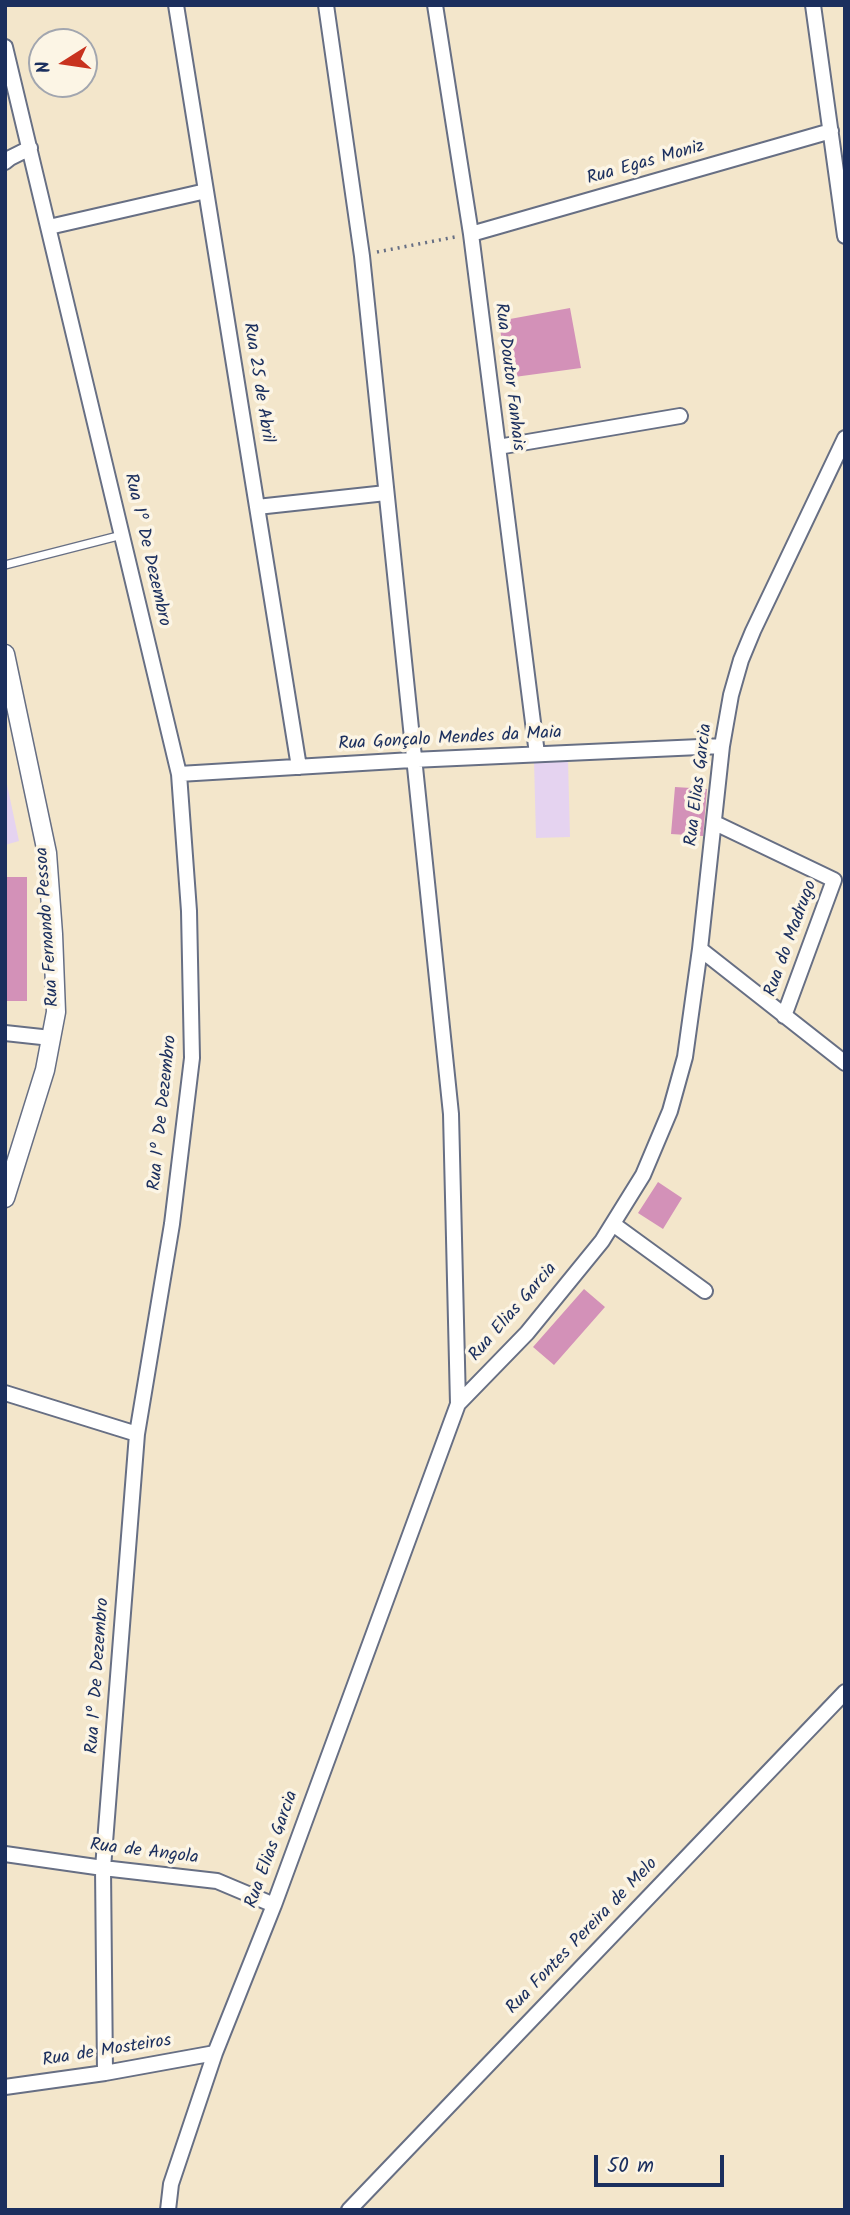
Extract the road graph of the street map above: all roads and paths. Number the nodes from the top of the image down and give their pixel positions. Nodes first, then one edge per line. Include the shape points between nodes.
1 (176, 5) edge
2 (326, 5) edge
3 (435, 5) edge
4 (813, 5) edge
5 (5, 47) edge
6 (831, 131) junction
7 (30, 148) junction
8 (5, 162) edge
9 (206, 191) junction
10 (844, 219) edge
11 (49, 226) junction
12 (471, 234) junction
13 (845, 236) edge
14 (362, 256) junction
15 (680, 416) dead end
16 (845, 438) edge
17 (498, 447) junction
18 (386, 494) junction
19 (257, 507) junction
20 (122, 535) junction
21 (5, 565) edge
22 (5, 654) edge
23 (722, 746) junction
24 (537, 754) junction
25 (412, 760) junction
26 (299, 767) junction
27 (179, 774) junction
28 (715, 823) junction
29 (700, 949) junction
30 (785, 1016) junction
31 (5, 1033) edge
32 (51, 1038) junction
33 (845, 1063) edge
34 (5, 1198) edge
35 (612, 1224) junction
36 (705, 1291) dead end
37 (5, 1393) edge
38 (458, 1404) junction
39 (137, 1434) junction
40 (845, 1692) edge
41 (5, 1854) edge
42 (103, 1868) junction
43 (274, 1905) junction
44 (215, 2053) junction
45 (105, 2073) junction
46 (5, 2087) edge
47 (168, 2210) edge
48 (349, 2210) edge

1 - 9 street, Rua 25 de Abril
2 - 14 street
3 - 12 street, Rua Doutor Fanhais
4 - 6 street
5 - 7 street, Rua 1º De Dezembro
6 - 10 street
6 - 12 street, Rua Egas Moniz
7 - 8 street
7 - 11 street, Rua 1º De Dezembro
9 - 11 street
9 - 19 street, Rua 25 de Abril
10 - 13 street
11 - 20 street, Rua 1º De Dezembro
12 - 14 path
12 - 17 street, Rua Doutor Fanhais
14 - 18 street
15 - 17 street
16 - 23 street, Rua Elias Garcia via 741,660
17 - 24 street, Rua Doutor Fanhais
18 - 19 street
18 - 25 street
19 - 26 street, Rua 25 de Abril
20 - 21 lane
20 - 27 street, Rua 1º De Dezembro
22 - 32 street, Rua Fernando Pessoa via 47,853 55,1012
23 - 24 street, Rua Gonçalo Mendes da Maia
23 - 28 street, Rua Elias Garcia
24 - 25 street, Rua Gonçalo Mendes da Maia
25 - 26 street, Rua Gonçalo Mendes da Maia
25 - 38 street via 451,1114
26 - 27 street, Rua Gonçalo Mendes da Maia
27 - 39 street, Rua 1º De Dezembro via 189,911 192,1058 172,1224
28 - 29 street, Rua Elias Garcia
28 - 30 street, Rua do Madrugo via 834,880
29 - 30 street
29 - 35 street, Rua Elias Garcia via 685,1057 670,1111 643,1175
30 - 33 street
31 - 32 street
32 - 34 street, Rua Fernando Pessoa
35 - 36 street
35 - 38 street, Rua Elias Garcia via 527,1333
37 - 39 street
38 - 43 street, Rua Elias Garcia
39 - 42 street, Rua 1º De Dezembro
40 - 48 street, Rua Fontes Pereira de Melo
41 - 42 street, Rua de Angola
42 - 43 street, Rua de Angola via 217,1881
42 - 45 street, Rua 1º De Dezembro
43 - 44 street, Rua Elias Garcia
44 - 45 street, Rua de Mosteiros
44 - 47 street, Rua Elias Garcia via 171,2184
45 - 46 street, Rua de Mosteiros

